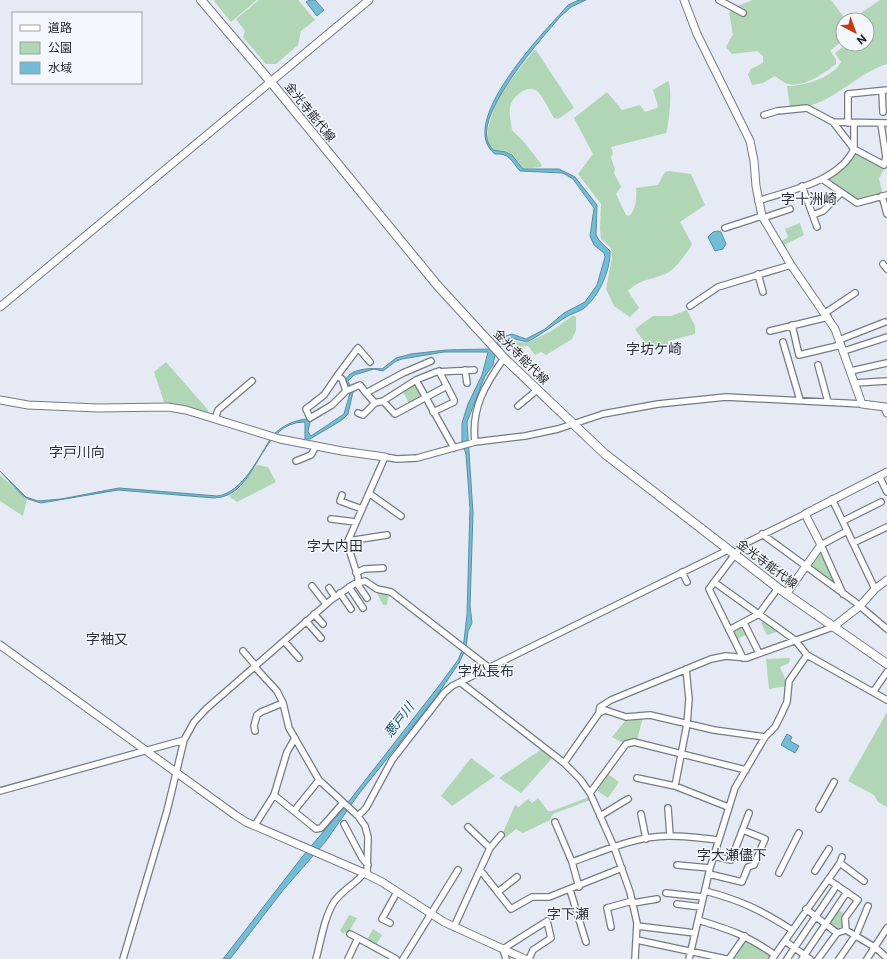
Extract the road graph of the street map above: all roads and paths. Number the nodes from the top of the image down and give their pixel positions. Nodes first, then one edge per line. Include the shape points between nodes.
1 (201, 0) edge
2 (369, 0) edge
3 (684, 0) edge
4 (719, 0) edge
5 (743, 14) dead end
6 (270, 81) junction
7 (884, 91) edge
8 (885, 112) edge
9 (764, 115) dead end
10 (833, 122) junction
11 (851, 123) junction
12 (884, 124) edge
13 (854, 149) junction
14 (822, 179) junction
15 (802, 186) junction
16 (841, 193) junction
17 (884, 196) edge
18 (758, 201) junction
19 (790, 209) dead end
20 (887, 214) edge
21 (813, 215) junction
22 (762, 217) junction
23 (817, 227) dead end
24 (725, 228) dead end
25 (791, 265) junction
26 (758, 274) junction
27 (763, 292) dead end
28 (855, 293) dead end
29 (690, 306) dead end
30 (0, 307) edge
31 (826, 315) junction
32 (885, 322) dead end
33 (792, 325) junction
34 (770, 331) dead end
35 (887, 337) edge
36 (784, 342) dead end
37 (842, 345) junction
38 (502, 356) junction
39 (431, 361) dead end
40 (370, 362) dead end
41 (887, 363) edge
42 (818, 365) dead end
43 (465, 370) junction
44 (474, 370) dead end
45 (439, 371) junction
46 (851, 372) junction
47 (337, 376) junction
48 (416, 380) junction
49 (887, 381) edge
50 (252, 382) dead end
51 (467, 383) dead end
52 (855, 383) junction
53 (447, 386) junction
54 (349, 390) junction
55 (537, 390) junction
56 (366, 393) junction
57 (425, 398) junction
58 (0, 400) edge
59 (800, 400) junction
60 (383, 401) junction
61 (828, 402) junction
62 (376, 403) junction
63 (862, 404) junction
64 (518, 406) dead end
65 (886, 409) edge
66 (434, 412) junction
67 (358, 413) dead end
68 (215, 419) junction
69 (572, 423) junction
70 (475, 442) junction
71 (316, 446) junction
72 (454, 448) junction
73 (385, 457) junction
74 (296, 461) dead end
75 (887, 472) edge
76 (879, 476) junction
77 (887, 492) edge
78 (370, 494) junction
79 (342, 495) dead end
80 (832, 499) junction
81 (881, 502) dead end
82 (362, 509) junction
83 (805, 514) junction
84 (401, 516) dead end
85 (331, 519) dead end
86 (843, 521) junction
87 (356, 522) junction
88 (887, 527) edge
89 (847, 531) junction
90 (762, 534) junction
91 (387, 535) dead end
92 (348, 541) junction
93 (853, 543) junction
94 (821, 545) junction
95 (731, 553) junction
96 (807, 566) junction
97 (383, 568) dead end
98 (682, 572) junction
99 (356, 573) junction
100 (887, 580) edge
101 (687, 582) dead end
102 (714, 582) junction
103 (357, 583) junction
104 (312, 586) dead end
105 (349, 587) junction
106 (328, 588) dead end
107 (778, 588) junction
108 (875, 589) junction
109 (786, 594) junction
110 (844, 594) junction
111 (337, 595) junction
112 (367, 598) dead end
113 (326, 604) junction
114 (860, 606) junction
115 (363, 608) dead end
116 (351, 609) dead end
117 (314, 614) junction
118 (759, 614) junction
119 (306, 622) junction
120 (744, 622) junction
121 (323, 624) dead end
122 (833, 627) junction
123 (887, 629) edge
124 (729, 630) junction
125 (321, 638) dead end
126 (795, 640) junction
127 (284, 641) junction
128 (0, 645) edge
129 (243, 651) dead end
130 (759, 653) junction
131 (807, 654) junction
132 (299, 658) dead end
133 (743, 658) junction
134 (887, 664) edge
135 (255, 666) junction
136 (488, 667) junction
137 (686, 669) junction
138 (887, 672) edge
139 (460, 682) junction
140 (873, 692) junction
141 (887, 700) edge
142 (283, 703) junction
143 (592, 713) dead end
144 (599, 714) junction
145 (687, 724) junction
146 (255, 731) dead end
147 (765, 737) junction
148 (295, 738) junction
149 (184, 740) junction
150 (144, 751) junction
151 (682, 754) junction
152 (564, 762) junction
153 (746, 770) junction
154 (176, 773) junction
155 (637, 778) dead end
156 (319, 780) junction
157 (834, 782) dead end
158 (675, 786) junction
159 (0, 791) edge
160 (590, 793) junction
161 (274, 795) junction
162 (628, 799) dead end
163 (343, 803) junction
164 (728, 807) junction
165 (668, 808) dead end
166 (819, 809) dead end
167 (294, 811) junction
168 (749, 813) dead end
169 (641, 814) dead end
170 (358, 816) junction
171 (600, 816) junction
172 (555, 822) dead end
173 (344, 824) dead end
174 (255, 826) junction
175 (468, 827) dead end
176 (743, 830) junction
177 (799, 833) dead end
178 (500, 835) dead end
179 (670, 836) junction
180 (646, 839) junction
181 (718, 840) junction
182 (614, 847) junction
183 (490, 848) junction
184 (828, 849) dead end
185 (713, 856) junction
186 (842, 857) dead end
187 (572, 862) junction
188 (840, 863) junction
189 (369, 865) junction
190 (677, 865) dead end
191 (622, 868) junction
192 (458, 870) dead end
193 (481, 871) junction
194 (710, 871) junction
195 (815, 871) dead end
196 (779, 872) dead end
197 (366, 874) junction
198 (517, 877) dead end
199 (828, 880) junction
200 (864, 881) dead end
201 (837, 885) junction
202 (579, 887) junction
203 (570, 890) junction
204 (397, 892) junction
205 (498, 892) junction
206 (847, 892) junction
207 (666, 893) dead end
208 (704, 894) junction
209 (657, 899) dead end
210 (633, 902) junction
211 (677, 904) dead end
212 (868, 906) dead end
213 (700, 907) junction
214 (806, 910) junction
215 (432, 914) junction
216 (816, 917) junction
217 (698, 920) junction
218 (390, 923) dead end
219 (826, 924) junction
220 (637, 926) junction
221 (454, 927) junction
222 (611, 927) dead end
223 (887, 928) edge
224 (792, 930) junction
225 (846, 930) junction
226 (695, 933) junction
227 (837, 933) junction
228 (350, 934) dead end
229 (855, 935) junction
230 (745, 936) junction
231 (358, 938) junction
232 (637, 940) junction
233 (785, 941) junction
234 (586, 942) dead end
235 (795, 948) junction
236 (876, 948) junction
237 (503, 949) junction
238 (691, 951) junction
239 (774, 957) edge
240 (803, 957) edge
241 (887, 958) edge
242 (123, 959) edge
243 (316, 959) edge
244 (348, 959) edge
245 (396, 959) edge
246 (403, 959) edge
247 (506, 959) edge
248 (525, 959) edge
249 (529, 959) edge
250 (635, 959) edge
251 (689, 959) edge
252 (728, 959) edge
253 (787, 959) edge
254 (810, 959) edge
255 (818, 959) edge
256 (838, 959) edge
257 (867, 959) edge

1 - 6 main road, 金光寺能代線
2 - 6 street
3 - 18 street via 700,41 750,141
4 - 5 street
6 - 30 street
6 - 38 main road, 金光寺能代線 via 437,285
7 - 8 street
7 - 11 street via 848,94
8 - 12 street
9 - 10 street via 807,108
10 - 11 street
10 - 13 street
11 - 12 street
11 - 13 street
12 - 13 street via 884,165
13 - 14 street via 841,168
14 - 15 street
14 - 16 street
15 - 18 street
15 - 21 street
16 - 17 street via 856,203
16 - 21 street via 824,211
17 - 20 street
18 - 22 street
19 - 22 street
21 - 23 street
22 - 24 street
22 - 25 street
25 - 26 street
25 - 31 street
26 - 27 street
26 - 29 street via 718,287
28 - 31 street
31 - 33 street
31 - 37 street
32 - 37 street
33 - 34 street
33 - 37 street via 800,354
35 - 37 street
36 - 59 street
37 - 46 street
38 - 55 main road, 金光寺能代線
38 - 70 street via 475,413
39 - 56 street
40 - 47 street via 358,348
41 - 46 street
42 - 61 street
43 - 44 street
43 - 45 street
43 - 51 street
45 - 48 street
45 - 53 street
46 - 52 street
47 - 54 street
47 - 54 street via 324,395 306,409 310,418 332,405
48 - 57 street
48 - 60 street
49 - 52 street
50 - 68 street via 218,410
52 - 63 street
53 - 57 street
53 - 66 street via 454,402
54 - 56 street via 360,385
55 - 64 street
55 - 69 main road, 金光寺能代線
56 - 62 street
57 - 60 street via 395,414
57 - 66 street
58 - 68 street via 28,405 98,408 156,406 186,410
59 - 61 street
59 - 69 street via 726,397 672,402 634,407
60 - 62 street
61 - 63 street
62 - 67 street via 363,415
63 - 65 street
66 - 72 street
68 - 71 street via 280,439
69 - 70 street via 558,429 525,436
69 - 95 main road, 金光寺能代線 via 605,454
70 - 72 street
71 - 73 street
71 - 74 street via 311,454
72 - 73 street via 409,459
73 - 78 street
75 - 76 street
76 - 77 street
76 - 80 street
78 - 82 street
78 - 84 street
79 - 82 street via 340,501
80 - 83 street
80 - 86 street
81 - 86 street
82 - 87 street
83 - 90 street
83 - 94 street
85 - 87 street
86 - 89 street
87 - 92 street
88 - 93 street
89 - 93 street
89 - 94 street
90 - 95 street
90 - 96 street
91 - 92 street
92 - 99 street via 347,549
93 - 108 street
94 - 96 street
94 - 110 street
95 - 98 street
95 - 102 street
95 - 107 main road, 金光寺能代線
96 - 109 street
96 - 110 street
97 - 99 street via 364,569
98 - 101 street
98 - 136 street
99 - 103 street
100 - 108 street
102 - 118 street
102 - 124 street via 709,589
103 - 105 street
103 - 112 street
103 - 136 street via 365,581 377,589 391,592
104 - 113 street
105 - 111 street
105 - 115 street
106 - 111 street
107 - 109 main road, 金光寺能代線
107 - 118 street
108 - 114 street
109 - 122 main road, 金光寺能代線
110 - 114 street
111 - 113 street
111 - 116 street
113 - 117 street
114 - 122 street
114 - 123 street
117 - 119 street
117 - 121 street
118 - 120 street
118 - 126 street
119 - 125 street
119 - 127 street
120 - 124 street
120 - 130 street
122 - 126 street
122 - 134 main road, 金光寺能代線
124 - 133 street
126 - 130 street
126 - 131 street
127 - 132 street
127 - 135 street
128 - 150 street
129 - 135 street
130 - 133 street
131 - 140 street
131 - 147 street via 788,681 787,702 782,715
133 - 137 street via 726,656
135 - 142 street via 277,691
135 - 149 street via 206,709 194,722
136 - 139 street
137 - 144 street via 611,700 600,707
137 - 145 street via 689,699
138 - 140 street
139 - 152 street
139 - 170 street via 444,692 392,760 366,808
140 - 141 street
142 - 146 street via 258,715
142 - 148 street via 289,728
143 - 144 street
144 - 145 street via 605,710 626,717 650,715
144 - 152 street
145 - 147 street
145 - 151 street
147 - 153 street
148 - 156 street
148 - 161 street via 287,752
149 - 150 street
149 - 154 street
150 - 154 street
150 - 159 street
151 - 153 street
151 - 158 street
151 - 160 street via 634,742 626,744
152 - 160 street
153 - 164 street via 735,788
154 - 174 street via 235,815
154 - 242 street
155 - 158 street
156 - 163 street
156 - 167 street
157 - 166 street
158 - 164 street
160 - 171 street
161 - 167 street
161 - 174 street
162 - 171 street
163 - 167 street via 321,828 316,829
163 - 170 street
164 - 181 street
165 - 179 street
168 - 176 street
169 - 180 street
170 - 189 street via 365,826 368,838
171 - 182 street
172 - 187 street
173 - 189 street via 362,858
174 - 197 street
175 - 183 street
176 - 185 street via 731,860
176 - 194 street via 765,839 754,865 748,867 742,882
177 - 196 street
178 - 183 street
179 - 180 street
179 - 181 street
180 - 182 street
181 - 185 street
182 - 187 street
182 - 191 street
183 - 193 street
184 - 195 street
185 - 194 street
186 - 188 street
187 - 202 street
188 - 199 street
188 - 200 street
189 - 197 street
190 - 194 street
191 - 202 street
191 - 210 street
192 - 215 street
193 - 205 street
193 - 221 street
194 - 208 street
197 - 204 street
197 - 243 street via 335,902
198 - 205 street
199 - 201 street
199 - 214 street
201 - 206 street
201 - 216 street
202 - 203 street
203 - 205 street via 549,897 532,897 511,909
203 - 234 street
204 - 215 street
204 - 218 street via 382,919
206 - 219 street
206 - 225 street via 858,900 845,918
207 - 208 street
208 - 213 street
208 - 224 street via 733,898 761,910
209 - 210 street
210 - 220 street
210 - 222 street via 607,908
211 - 213 street
212 - 229 street
213 - 217 street
214 - 216 street
214 - 224 street
215 - 221 street
215 - 246 street
216 - 219 street
216 - 235 street
217 - 226 street
217 - 230 street
219 - 227 street
219 - 240 street
220 - 226 street
220 - 232 street
221 - 237 street
223 - 236 street
224 - 233 street
225 - 227 street
225 - 229 street
226 - 238 street
227 - 255 street
228 - 231 street
229 - 236 street
229 - 256 street
230 - 239 street
230 - 252 street
231 - 244 street
231 - 245 street
232 - 238 street
232 - 250 street
233 - 235 street
233 - 239 street
235 - 240 street
235 - 253 street
236 - 241 street
236 - 257 street
237 - 247 street
237 - 248 street
237 - 249 street via 547,921 551,938 533,950
238 - 251 street
238 - 252 street
240 - 254 street

